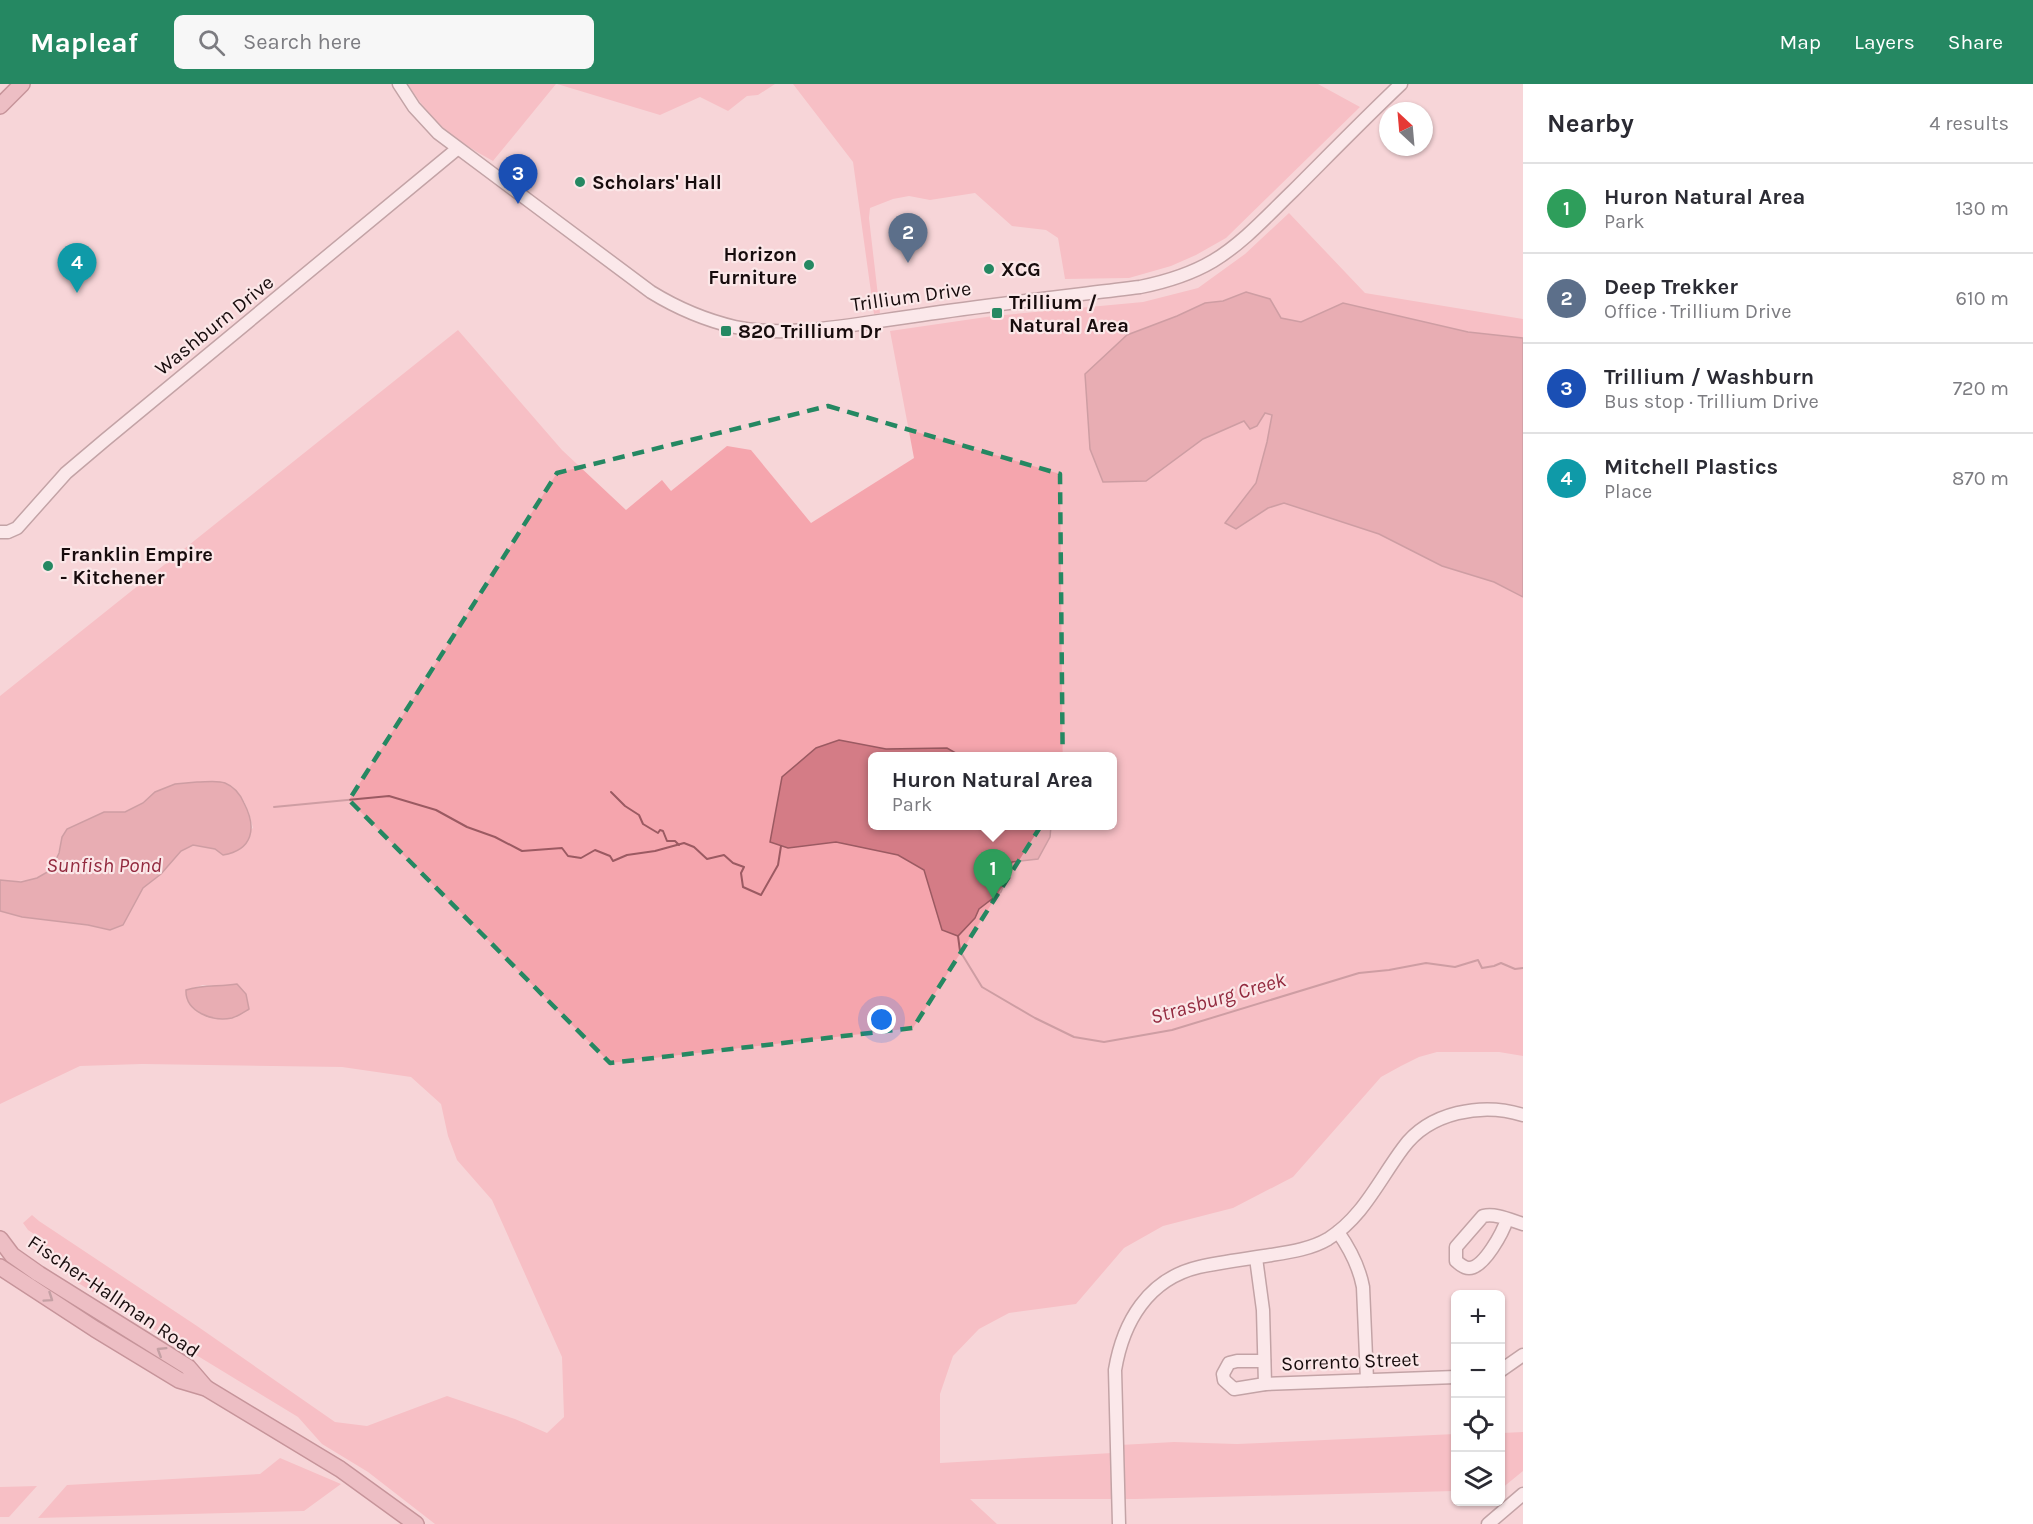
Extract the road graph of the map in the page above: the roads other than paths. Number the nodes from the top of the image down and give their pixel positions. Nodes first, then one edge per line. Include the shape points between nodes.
1 (22, 84) edge
2 (399, 84) edge
3 (1401, 84) edge
4 (0, 106) edge
5 (457, 149) junction
6 (0, 532) edge
7 (1523, 1115) edge
8 (1507, 1219) junction
9 (1523, 1224) edge
10 (1338, 1232) junction
11 (0, 1239) edge
12 (1256, 1258) junction
13 (0, 1267) edge
14 (1523, 1355) edge
15 (1264, 1361) junction
16 (1505, 1368) edge
17 (1451, 1377) edge
18 (1367, 1380) junction
19 (1265, 1384) junction
20 (206, 1388) junction
21 (1523, 1494) edge
22 (416, 1524) edge
23 (1119, 1524) edge
24 (1488, 1524) edge

1 - 4 main road
2 - 5 street, Trillium Drive via 438,134
3 - 5 street, Trillium Drive via 1233,246 1183,275 1140,287 824,328 769,331 736,327 671,304
5 - 6 street, Washburn Drive via 96,447 66,473 17,528
7 - 10 street via 1488,1109 1453,1115 1416,1134 1371,1196
8 - 8 street via 1483,1216 1456,1247 1456,1261 1464,1268 1478,1265
8 - 9 street
10 - 12 street via 1311,1246
10 - 18 street via 1361,1274
20 -> 11 main road, Fischer-Hallman Road via 188,1367 39,1274 12,1255
12 - 15 street, Sorrento Street
12 - 23 street via 1174,1276 1152,1292 1131,1316 1115,1370
13 -> 20 main road, Fischer-Hallman Road via 179,1380
14 - 16 street
15 - 19 street, Sorrento Street
15 - 19 street via 1229,1363 1223,1374 1234,1389
17 - 18 street, Sorrento Street
18 - 19 street, Sorrento Street
20 - 22 main road, Fischer-Hallman Road via 340,1468
21 - 24 street

